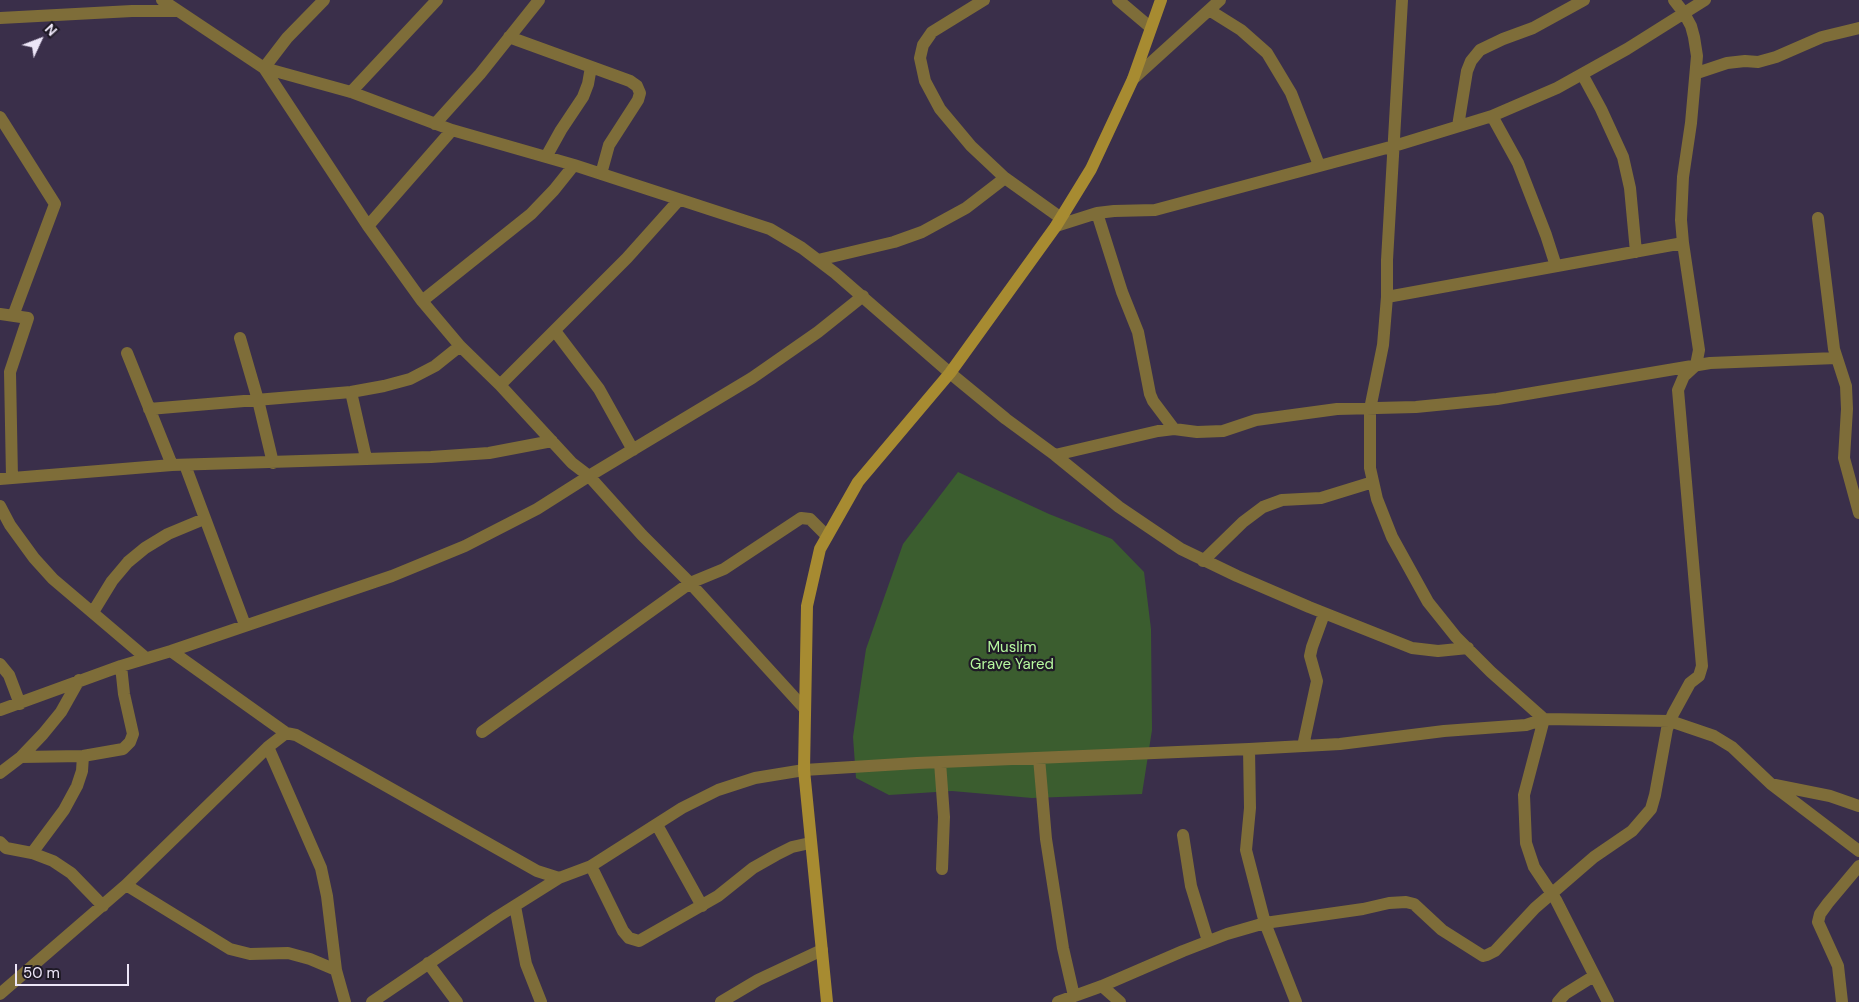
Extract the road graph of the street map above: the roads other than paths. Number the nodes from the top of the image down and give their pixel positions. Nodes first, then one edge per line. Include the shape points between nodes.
1 (437, 0) edge
2 (539, 0) edge
3 (984, 0) edge
4 (1118, 0) edge
5 (1161, 0) edge
6 (1220, 0) edge
7 (1402, 0) edge
8 (1584, 0) edge
9 (1674, 0) edge
10 (1705, 0) edge
11 (318, 2) edge
12 (171, 4) edge
13 (1209, 10) junction
14 (1684, 13) junction
15 (0, 18) edge
16 (1150, 27) junction
17 (1859, 28) edge
18 (509, 37) junction
19 (591, 67) junction
20 (264, 68) junction
21 (1696, 73) junction
22 (1582, 74) junction
23 (1133, 79) junction
24 (351, 92) junction
25 (1492, 116) junction
26 (0, 117) edge
27 (434, 124) junction
28 (1458, 126) junction
29 (452, 130) junction
30 (1394, 146) junction
31 (546, 157) junction
32 (574, 165) junction
33 (1319, 165) junction
34 (601, 174) junction
35 (1005, 178) junction
36 (678, 200) junction
37 (1097, 213) junction
38 (1818, 218) dead end
39 (1058, 222) junction
40 (368, 226) junction
41 (1682, 243) junction
42 (1636, 252) junction
43 (818, 260) junction
44 (1556, 266) junction
45 (862, 296) junction
46 (1387, 297) junction
47 (422, 301) junction
48 (0, 314) edge
49 (13, 316) junction
50 (555, 331) junction
51 (240, 338) dead end
52 (460, 346) junction
53 (127, 353) dead end
54 (1836, 358) junction
55 (1696, 365) junction
56 (950, 373) junction
57 (500, 385) junction
58 (351, 392) junction
59 (258, 400) junction
60 (1370, 408) junction
61 (1853, 408) edge
62 (149, 409) junction
63 (1174, 429) junction
64 (552, 440) junction
65 (633, 450) junction
66 (1055, 455) junction
67 (366, 458) junction
68 (273, 463) junction
69 (172, 465) junction
70 (185, 465) junction
71 (589, 476) junction
72 (6, 478) edge
73 (1373, 482) junction
74 (0, 506) edge
75 (1859, 513) edge
76 (204, 519) junction
77 (5, 527) edge
78 (827, 536) junction
79 (1203, 561) junction
80 (690, 583) junction
81 (93, 612) junction
82 (1324, 614) junction
83 (245, 625) junction
84 (1468, 648) junction
85 (171, 651) junction
86 (146, 658) junction
87 (0, 664) edge
88 (121, 666) junction
89 (79, 680) junction
90 (20, 704) junction
91 (804, 708) junction
92 (0, 710) edge
93 (1544, 719) junction
94 (1670, 721) junction
95 (482, 732) dead end
96 (286, 733) junction
97 (1303, 746) junction
98 (268, 747) junction
99 (1249, 749) junction
100 (84, 756) junction
101 (21, 757) junction
102 (1039, 758) junction
103 (940, 762) junction
104 (804, 770) junction
105 (0, 773) edge
106 (1771, 784) junction
107 (1859, 806) edge
108 (656, 825) junction
109 (1183, 835) dead end
110 (0, 842) edge
111 (810, 843) junction
112 (1859, 850) edge
113 (32, 853) junction
114 (591, 866) junction
115 (1859, 866) edge
116 (942, 869) dead end
117 (559, 878) junction
118 (126, 885) junction
119 (1551, 894) junction
120 (103, 906) junction
121 (515, 906) junction
122 (702, 906) junction
123 (1265, 923) junction
124 (1208, 941) junction
125 (822, 950) junction
126 (428, 963) junction
127 (336, 970) junction
128 (1594, 976) junction
129 (1102, 986) junction
130 (0, 994) edge
131 (1074, 996) junction
132 (345, 1002) edge
133 (372, 1002) edge
134 (457, 1002) edge
135 (541, 1002) edge
136 (721, 1002) edge
137 (827, 1002) edge
138 (1058, 1002) edge
139 (1120, 1002) edge
140 (1296, 1002) edge
141 (1558, 1002) edge
142 (1608, 1002) edge
143 (1842, 1002) edge

1 - 24 street
2 - 18 street
3 - 35 street via 932,32 923,45 920,58 925,81 940,109 971,146
4 - 16 street
5 - 16 main road
6 - 13 street
7 - 30 street
8 - 28 street via 1533,28 1480,50 1467,71
9 - 14 street
10 - 14 street
11 - 20 street
12 - 15 street via 132,11
12 - 20 street
13 - 23 street
13 - 33 street via 1241,30 1267,53 1290,93
14 - 21 street via 1694,36
14 - 22 street
16 - 23 main road
17 - 21 street via 1822,37 1758,62 1728,63
18 - 19 street
18 - 27 street
19 - 31 street via 583,97
19 - 34 street via 630,82 640,93 609,145
20 - 24 street
20 - 40 street
21 - 41 street via 1683,177
22 - 25 street
22 - 42 street via 1623,158 1630,188
23 - 39 main road via 1091,169
24 - 27 street
25 - 28 street
25 - 44 street via 1518,163
26 - 49 street via 54,204
27 - 29 street
28 - 30 street
29 - 31 street
29 - 40 street
30 - 33 street
30 - 46 street
31 - 32 street
32 - 34 street
32 - 47 street via 531,214
33 - 37 street via 1155,210
34 - 36 street
35 - 39 street
35 - 43 street via 960,212 922,232
36 - 43 street via 770,229
36 - 50 street via 627,258
37 - 39 street
37 - 63 street via 1138,332 1150,394
38 - 54 street
39 - 56 main road
40 - 47 street
41 - 42 street
41 - 55 street via 1699,350
42 - 44 street
43 - 45 street
44 - 46 street
45 - 56 street
45 - 65 street via 818,332 752,378
46 - 60 street via 1383,345
47 - 52 street
48 - 49 street
49 - 72 street via 28,318 10,372
50 - 57 street
50 - 65 street via 599,389
51 - 59 street
52 - 57 street
52 - 58 street via 410,379
53 - 62 street
54 - 55 street
54 - 61 street
55 - 60 street via 1497,399
55 - 94 street via 1684,376 1678,390 1702,666
56 - 66 street
56 - 78 main road via 858,482
57 - 64 street
58 - 59 street
58 - 67 street
59 - 62 street
59 - 68 street
60 - 63 street via 1256,420 1223,431
60 - 73 street via 1369,452
61 - 75 street via 1844,458
62 - 69 street
63 - 66 street
64 - 67 street via 489,453
64 - 71 street via 572,463
65 - 71 street
66 - 79 street via 1149,529
67 - 68 street
68 - 70 street
69 - 70 street
69 - 72 street
70 - 76 street
71 - 80 street
71 - 83 street via 537,509 465,546 392,576
73 - 79 street via 1321,498 1282,500 1263,508 1243,522
73 - 84 street via 1392,537 1414,578 1428,602
74 - 77 street
76 - 81 street via 168,534 128,562
76 - 83 street
77 - 81 street via 53,579
78 - 80 street via 810,519 801,518 724,569
78 - 91 main road via 820,549 807,606
79 - 82 street
80 - 91 street
80 - 95 street
81 - 86 street
82 - 84 street via 1412,648 1438,652
82 - 97 street via 1310,656 1318,681
83 - 85 street
84 - 93 street
85 - 86 street
85 - 96 street
86 - 88 street
87 - 90 street via 9,675
88 - 89 street
88 - 100 street via 133,734 130,742 123,749
89 - 90 street
89 - 101 street via 61,712
90 - 92 street
91 - 104 main road
93 - 94 street
93 - 97 street via 1526,724
93 - 119 street via 1524,795 1526,843 1534,867
94 - 106 street via 1714,736 1732,747
94 - 119 street via 1651,809 1632,832 1594,857
96 - 98 street
96 - 117 street via 296,735 537,871
97 - 99 street
98 - 118 street
98 - 127 street via 321,868
99 - 102 street
99 - 123 street via 1250,808 1246,850
100 - 101 street
100 - 113 street via 77,786 64,810
101 - 105 street
102 - 103 street
102 - 131 street via 1046,839
103 - 104 street
103 - 116 street via 944,817
104 - 108 street via 755,778 718,790
104 - 111 main road
106 - 107 street via 1830,796
106 - 112 street
108 - 114 street
108 - 122 street
109 - 124 street via 1191,886
110 - 113 street via 6,848
111 - 122 street via 776,855 753,868
111 - 125 main road
113 - 120 street via 71,873
114 - 117 street
114 - 122 street via 629,938 639,941
115 - 143 street via 1828,903 1818,922 1838,966
117 - 121 street
118 - 120 street
118 - 127 street via 230,949 250,954 288,953
119 - 123 street via 1495,951 1483,956 1442,930 1414,904 1406,902
119 - 128 street
120 - 130 street
121 - 126 street
121 - 135 street via 526,964
123 - 124 street
123 - 140 street
124 - 129 street
125 - 136 street via 758,980
125 - 137 main road
126 - 133 street
126 - 134 street
127 - 132 street
128 - 141 street
128 - 142 street
129 - 131 street
129 - 139 street
131 - 138 street

